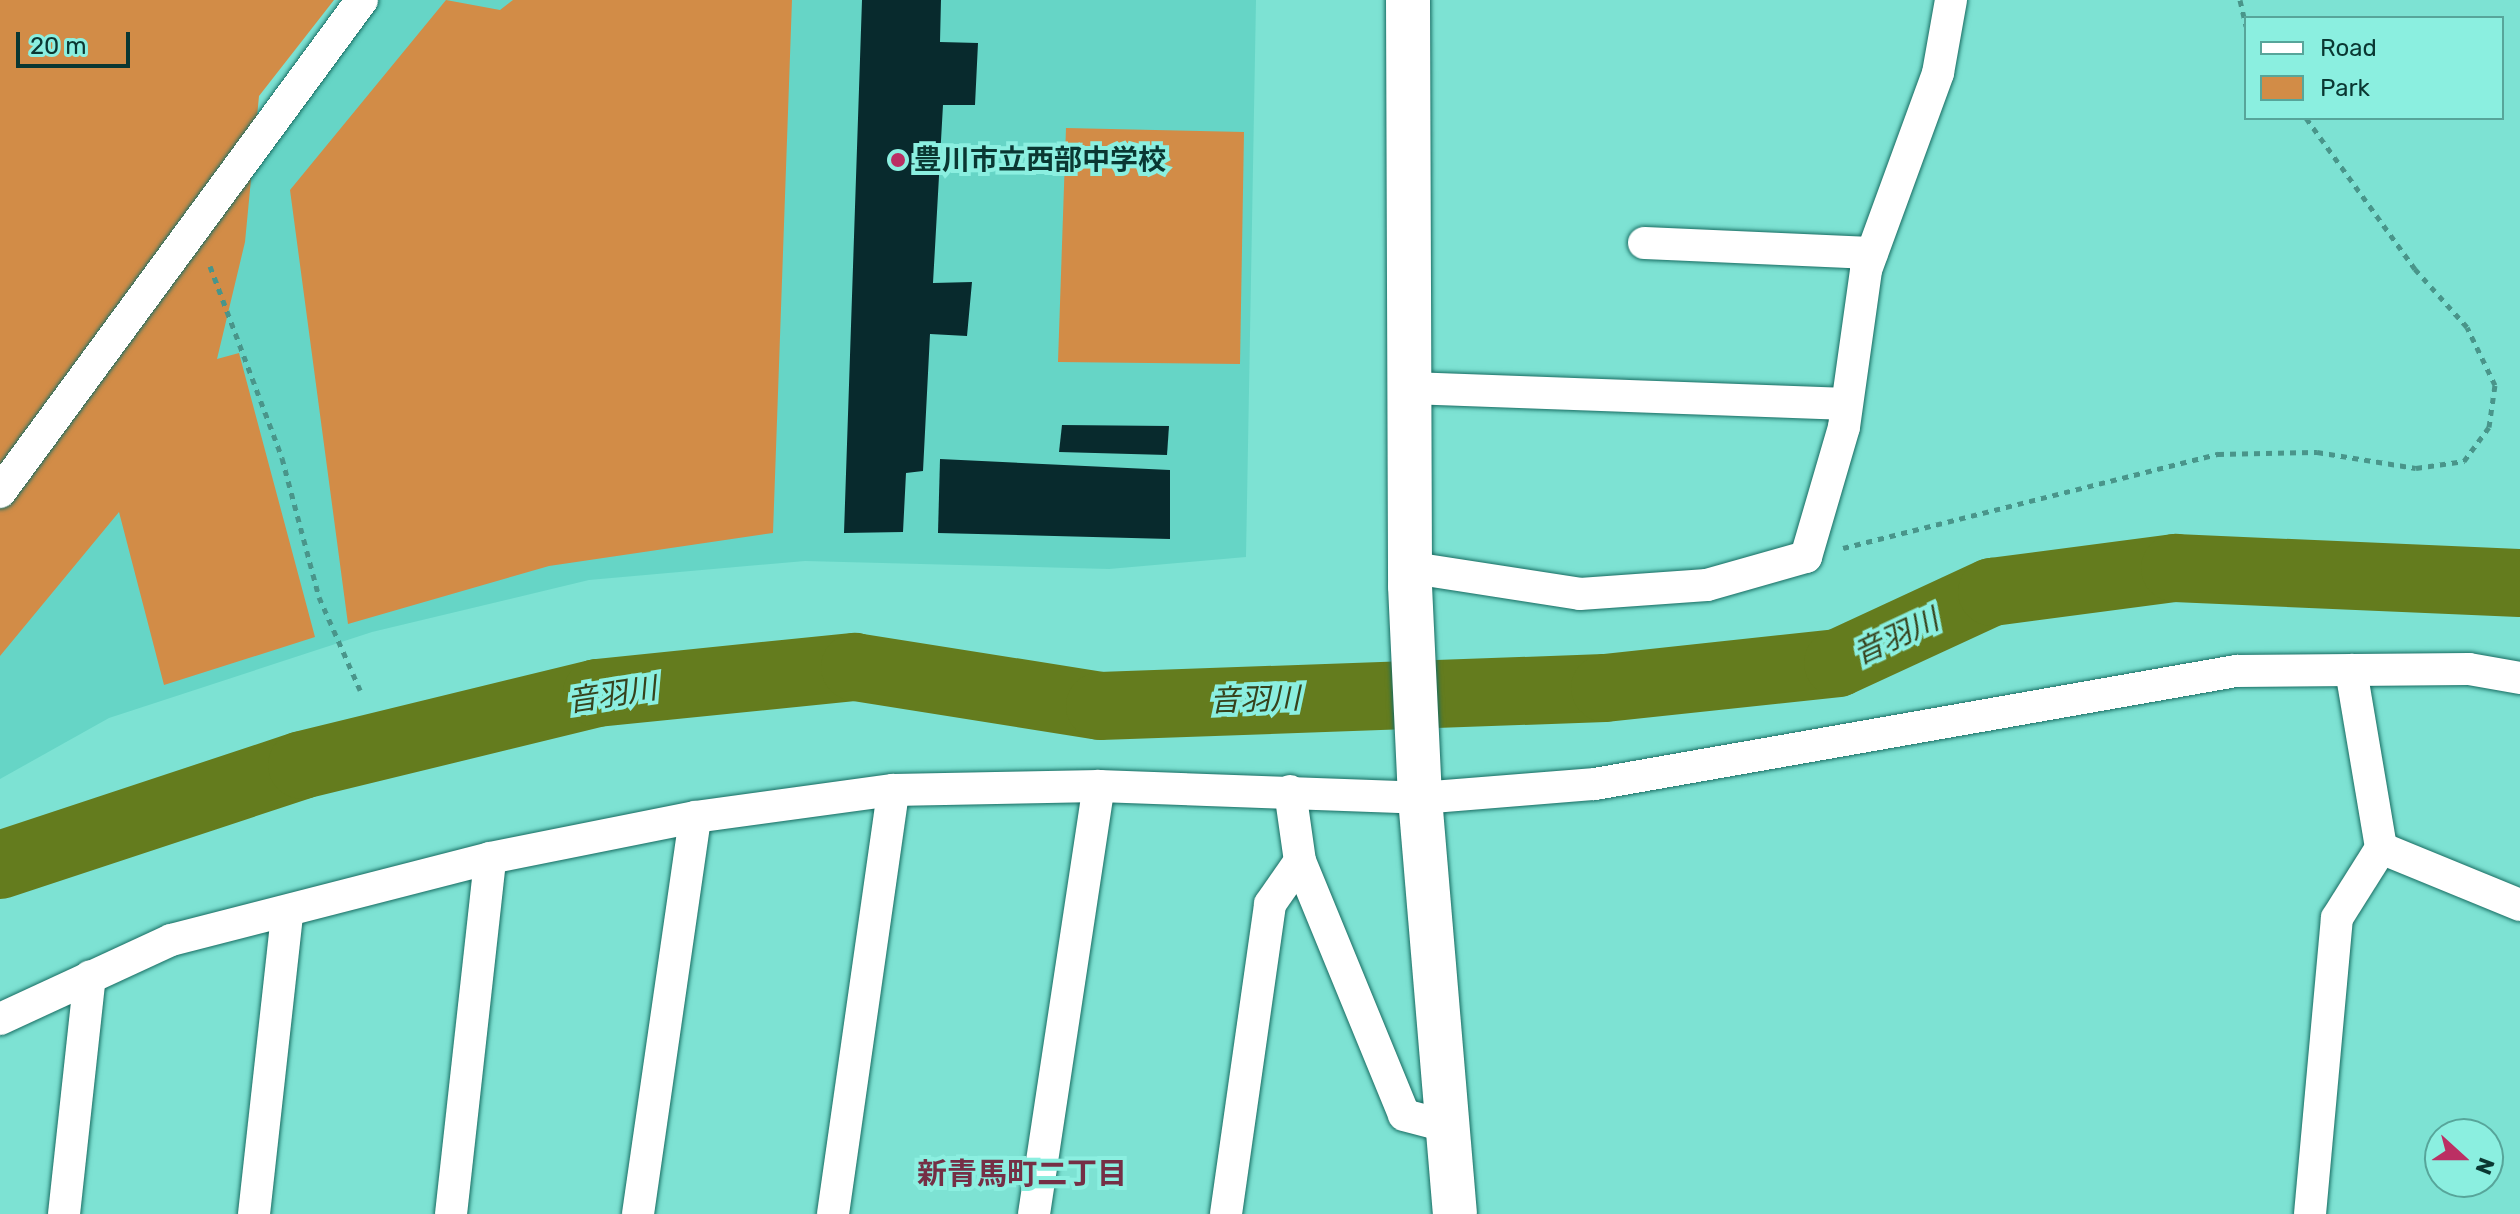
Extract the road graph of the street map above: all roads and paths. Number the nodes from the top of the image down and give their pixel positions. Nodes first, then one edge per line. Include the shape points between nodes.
1 (362, 0) edge
2 (1408, 0) edge
3 (1951, 0) edge
4 (2307, 120) edge
5 (193, 225) junction
6 (1644, 243) dead end
7 (1872, 253) junction
8 (1412, 388) junction
9 (1846, 404) junction
10 (0, 492) edge
11 (1806, 557) junction
12 (1412, 577) junction
13 (2351, 670) junction
14 (2520, 678) edge
15 (360, 690) dead end
16 (1099, 786) junction
17 (893, 790) junction
18 (1290, 791) junction
19 (1420, 798) junction
20 (695, 817) junction
21 (2381, 848) junction
22 (490, 858) junction
23 (1300, 861) junction
24 (2520, 905) edge
25 (287, 915) junction
26 (90, 976) junction
27 (0, 1019) edge
28 (1446, 1126) junction
29 (64, 1214) edge
30 (254, 1214) edge
31 (451, 1214) edge
32 (638, 1214) edge
33 (833, 1214) edge
34 (1034, 1214) edge
35 (1226, 1214) edge
36 (1455, 1214) edge
37 (2310, 1214) edge

1 - 5 street
2 - 8 street
3 - 7 street via 1938,73
4 - 11 path via 2415,269 2467,327 2495,385 2489,427 2464,461 2416,468 2317,452 2218,454
5 - 10 street
5 - 15 path via 282,458 319,597
6 - 7 street
7 - 9 street
8 - 9 street
8 - 12 street
9 - 11 street
11 - 12 street via 1707,585 1580,594
12 - 19 street
13 - 14 street via 2469,669
13 - 19 street via 2236,671 1595,784
13 - 21 street
16 - 17 street
16 - 18 street
16 - 34 street
17 - 20 street
17 - 33 street
18 - 19 street
18 - 23 street
19 - 28 street
20 - 22 street
20 - 32 street
21 - 24 street
21 - 37 street via 2337,918
22 - 25 street
22 - 31 street
23 - 28 street via 1404,1115
23 - 35 street via 1270,904
25 - 26 street via 171,940
25 - 30 street
26 - 27 street
26 - 29 street
28 - 36 street

